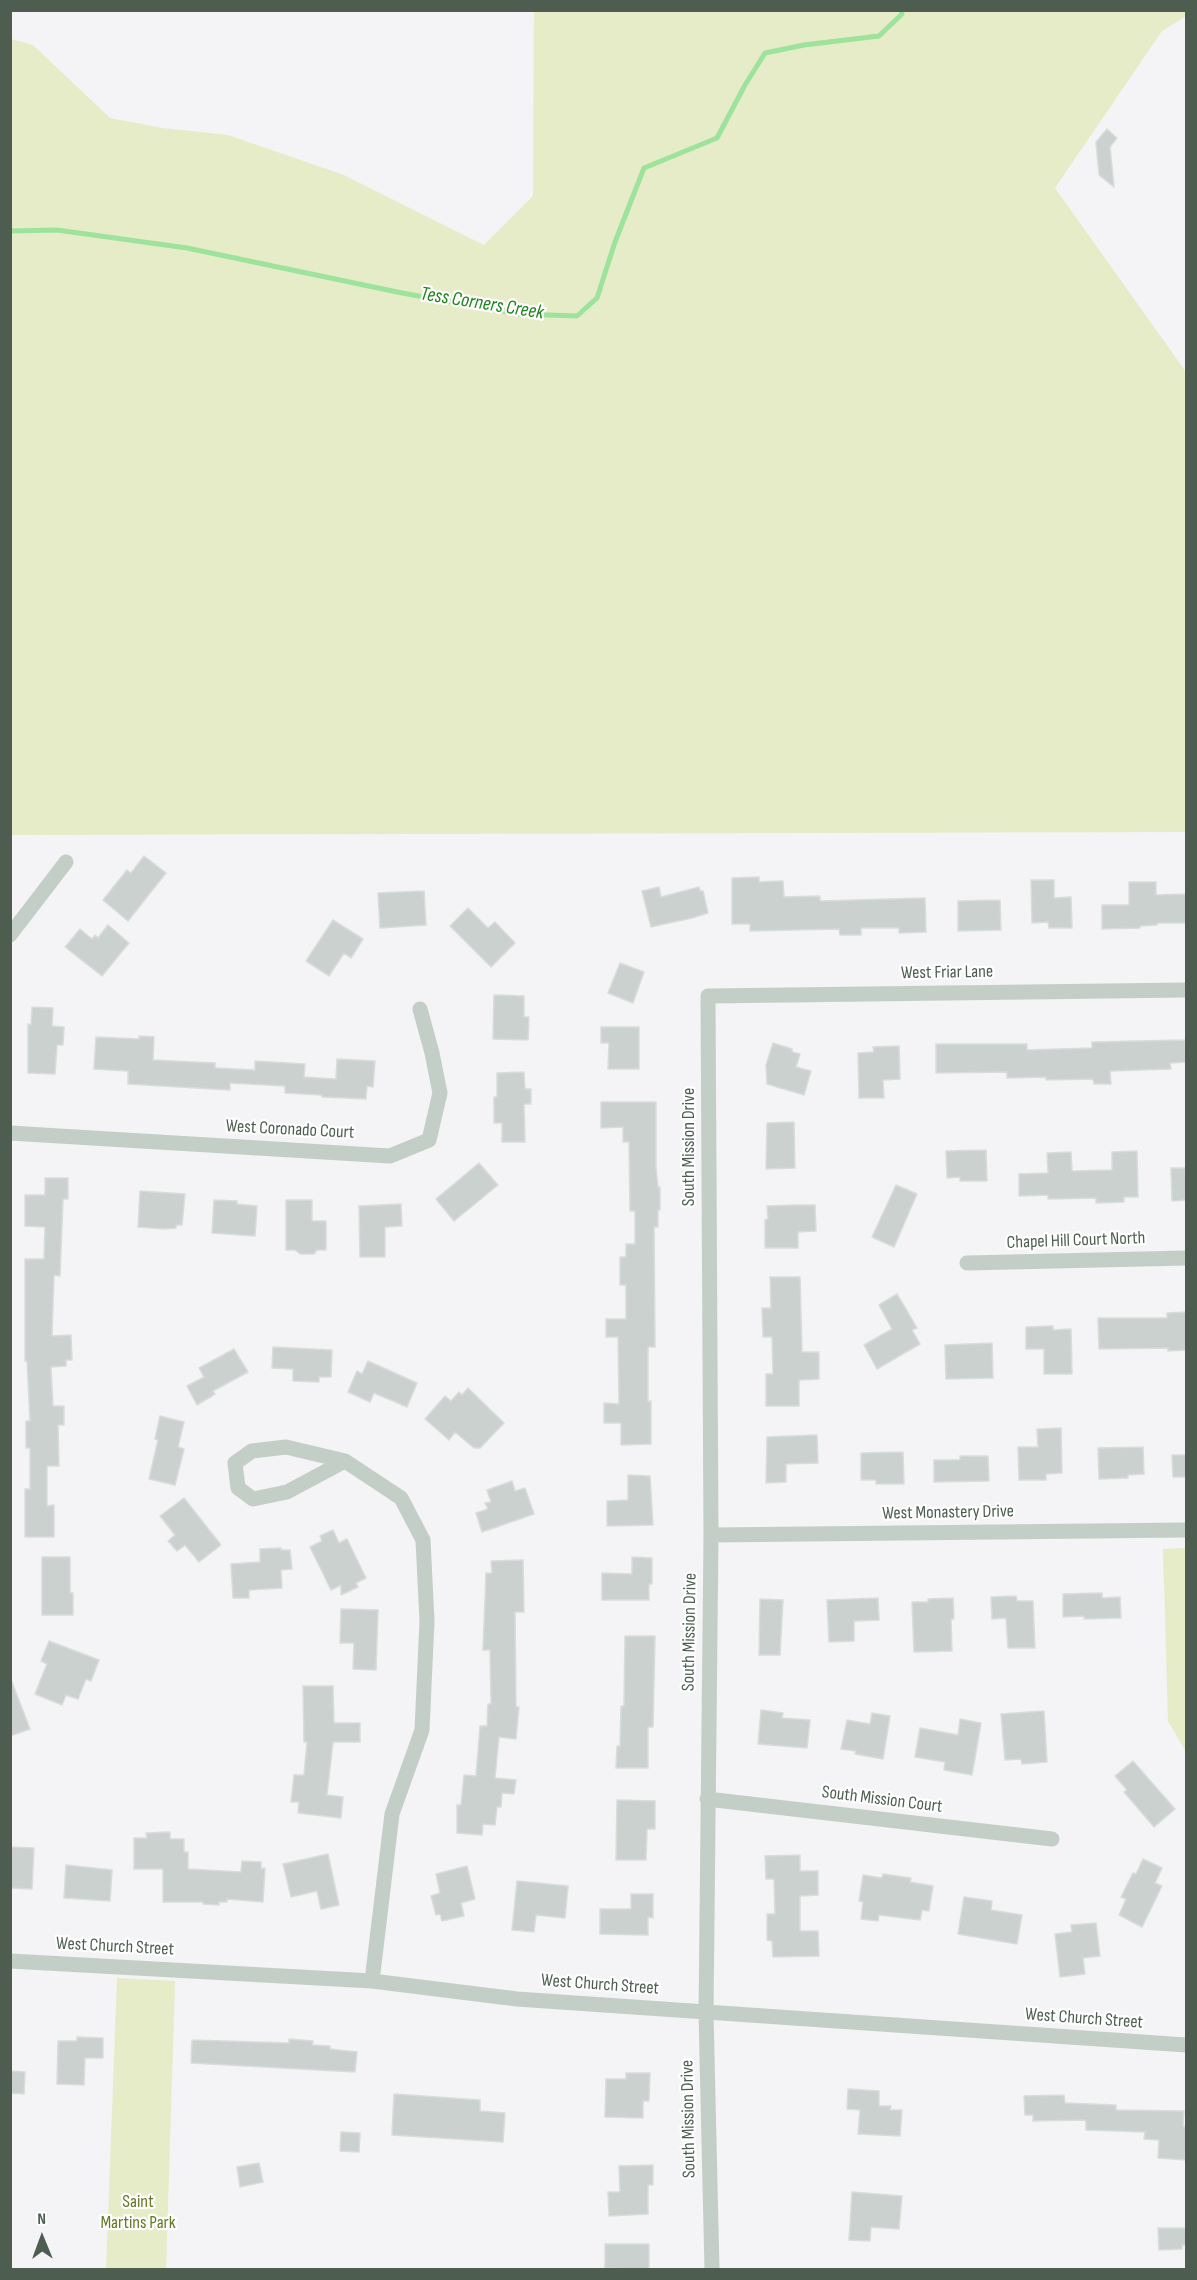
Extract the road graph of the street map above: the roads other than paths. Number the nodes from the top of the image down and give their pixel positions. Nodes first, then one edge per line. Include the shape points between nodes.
1 (66, 862) dead end
2 (10, 935) edge
3 (1186, 990) edge
4 (708, 996) joint
5 (420, 1009) dead end
6 (10, 1133) edge
7 (1186, 1258) edge
8 (967, 1263) dead end
9 (345, 1461) junction
10 (1186, 1530) edge
11 (711, 1535) junction
12 (707, 1799) junction
13 (1052, 1839) dead end
14 (10, 1961) edge
15 (372, 1981) junction
16 (706, 2013) junction
17 (1186, 2045) edge
18 (712, 2270) edge

1 - 2 street
3 - 4 street, West Friar Lane
4 - 11 street, South Mission Drive
5 - 6 street, West Coronado Court via 440,1093 429,1140 390,1156
7 - 8 street, Chapel Hill Court North
9 - 9 street via 286,1447 252,1451 235,1463 238,1488 254,1499 287,1492
9 - 15 street via 401,1498 423,1540 427,1621 422,1730 392,1814
10 - 11 street, West Monastery Drive
11 - 12 street, South Mission Drive
12 - 13 street, South Mission Court
12 - 16 street, South Mission Drive
14 - 15 street, West Church Street
15 - 16 street, West Church Street via 517,1999
16 - 17 street, West Church Street
16 - 18 street, South Mission Drive

